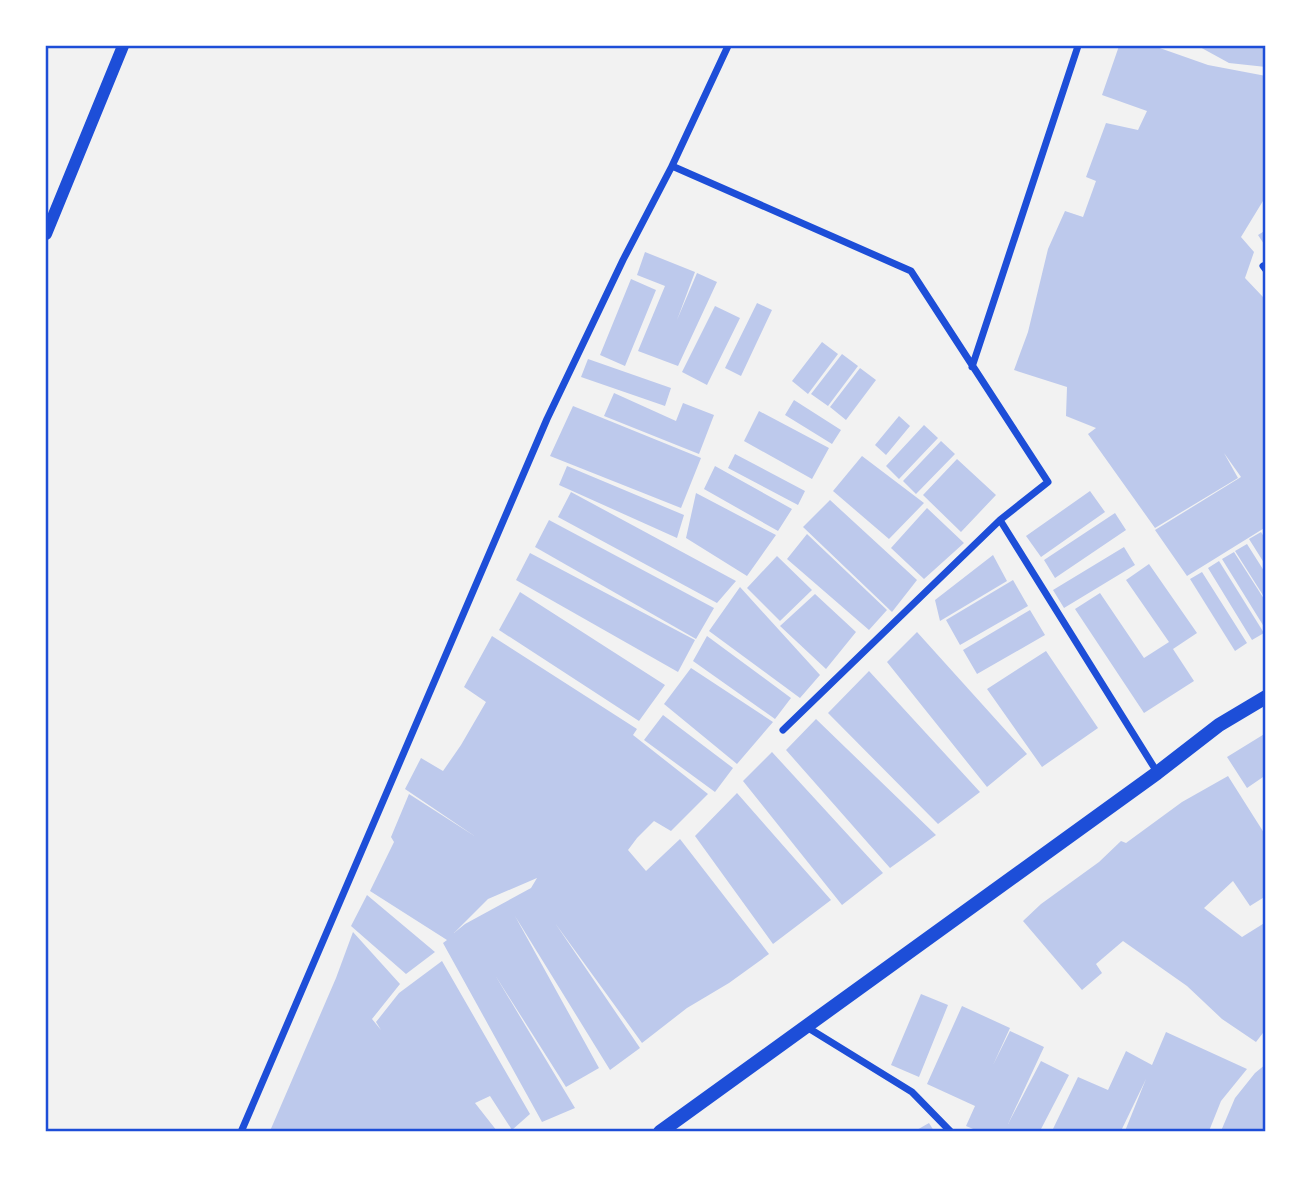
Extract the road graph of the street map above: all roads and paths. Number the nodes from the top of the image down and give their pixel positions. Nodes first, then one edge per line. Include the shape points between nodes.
1 (123, 46) edge
2 (728, 46) edge
3 (1078, 46) edge
4 (672, 166) junction
5 (46, 234) edge
6 (972, 367) junction
7 (1000, 520) junction
8 (1265, 697) edge
9 (783, 730) dead end
10 (1157, 773) junction
11 (805, 1026) junction
12 (241, 1132) edge
13 (660, 1132) edge
14 (951, 1132) edge

1 - 5 street
2 - 4 street
3 - 6 street
4 - 6 street via 911,271
4 - 12 street via 547,419
6 - 7 street via 1048,482
7 - 9 street
7 - 10 street
8 - 10 main road via 1219,725
10 - 11 main road
11 - 13 main road
11 - 14 street via 912,1092

